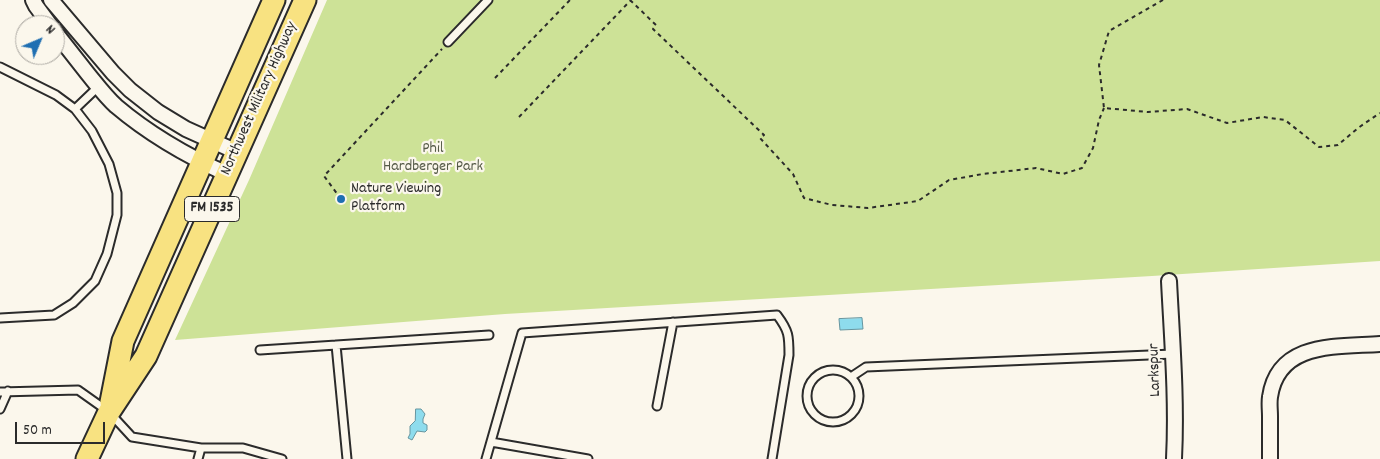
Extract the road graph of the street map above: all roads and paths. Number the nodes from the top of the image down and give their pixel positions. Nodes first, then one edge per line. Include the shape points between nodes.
1 (33, 0) edge
2 (51, 0) edge
3 (274, 0) edge
4 (305, 0) edge
5 (488, 0) edge
6 (570, 0) edge
7 (630, 0) edge
8 (1161, 0) edge
9 (43, 15) edge
10 (448, 42) joint
11 (65, 45) edge
12 (0, 67) edge
13 (113, 73) junction
14 (495, 78) dead end
15 (98, 87) junction
16 (1104, 108) junction
17 (75, 109) junction
18 (1380, 113) edge
19 (519, 117) dead end
20 (212, 140) junction
21 (237, 152) junction
22 (202, 163) junction
23 (227, 174) junction
24 (341, 199) dead end
25 (1169, 281) dead end
26 (0, 318) edge
27 (673, 322) junction
28 (490, 334) dead end
29 (1380, 344) edge
30 (336, 345) junction
31 (260, 350) dead end
32 (1173, 354) junction
33 (851, 376) junction
34 (8, 391) junction
35 (0, 392) edge
36 (656, 406) dead end
37 (0, 409) edge
38 (109, 412) junction
39 (491, 442) junction
40 (201, 448) junction
41 (87, 459) edge
42 (198, 459) edge
43 (282, 459) edge
44 (348, 459) edge
45 (486, 459) edge
46 (588, 459) edge
47 (772, 459) edge
48 (1174, 459) edge
49 (1270, 459) edge

1 - 9 street
2 - 13 street
3 - 20 main road, Northwest Military Highway / FM 1535
4 - 21 main road, Northwest Military Highway / FM 1535
5 - 10 lane
6 - 14 path
7 - 16 path via 656,25 652,29 764,135 760,138 792,174 804,198 832,205 868,208 918,201 948,180 1036,168 1063,174 1082,168 1093,148
7 - 19 path
8 - 16 path via 1109,31 1099,65
10 - 24 path via 324,176
11 - 15 street
12 - 17 lane via 56,95
13 - 15 street
13 - 20 street via 158,112
15 - 17 lane
15 - 22 street via 143,127
16 - 18 path via 1148,112 1187,109 1227,123 1262,117 1285,120 1319,147 1338,145
17 - 26 lane via 92,130 109,164 117,193 117,215 107,254 95,281 54,315
20 - 21 street
20 - 22 main road, Northwest Military Highway / FM 1535
21 - 23 main road, Northwest Military Highway / FM 1535
22 - 23 street
22 - 38 main road, Northwest Military Highway / FM 1535 via 123,341
23 - 38 main road, Northwest Military Highway / FM 1535 via 146,356
25 - 32 street, Larkspur
27 - 36 lane
27 - 39 lane via 522,333
27 - 47 lane via 777,315 785,326 789,355
28 - 30 lane
29 - 49 street via 1322,348 1300,353 1286,364 1277,376 1270,397
30 - 31 lane
30 - 44 lane
32 - 33 lane via 866,367
32 - 48 street, Larkspur
33 - 33 lane via 832,370 814,378 807,397 816,415 835,422 853,414 860,395
34 - 35 lane
34 - 37 lane
34 - 38 lane via 78,390
38 - 40 lane via 132,437
38 - 41 main road, Northwest Military Highway / FM 1535
39 - 45 lane
39 - 46 lane
40 - 42 lane
40 - 43 lane via 242,448

